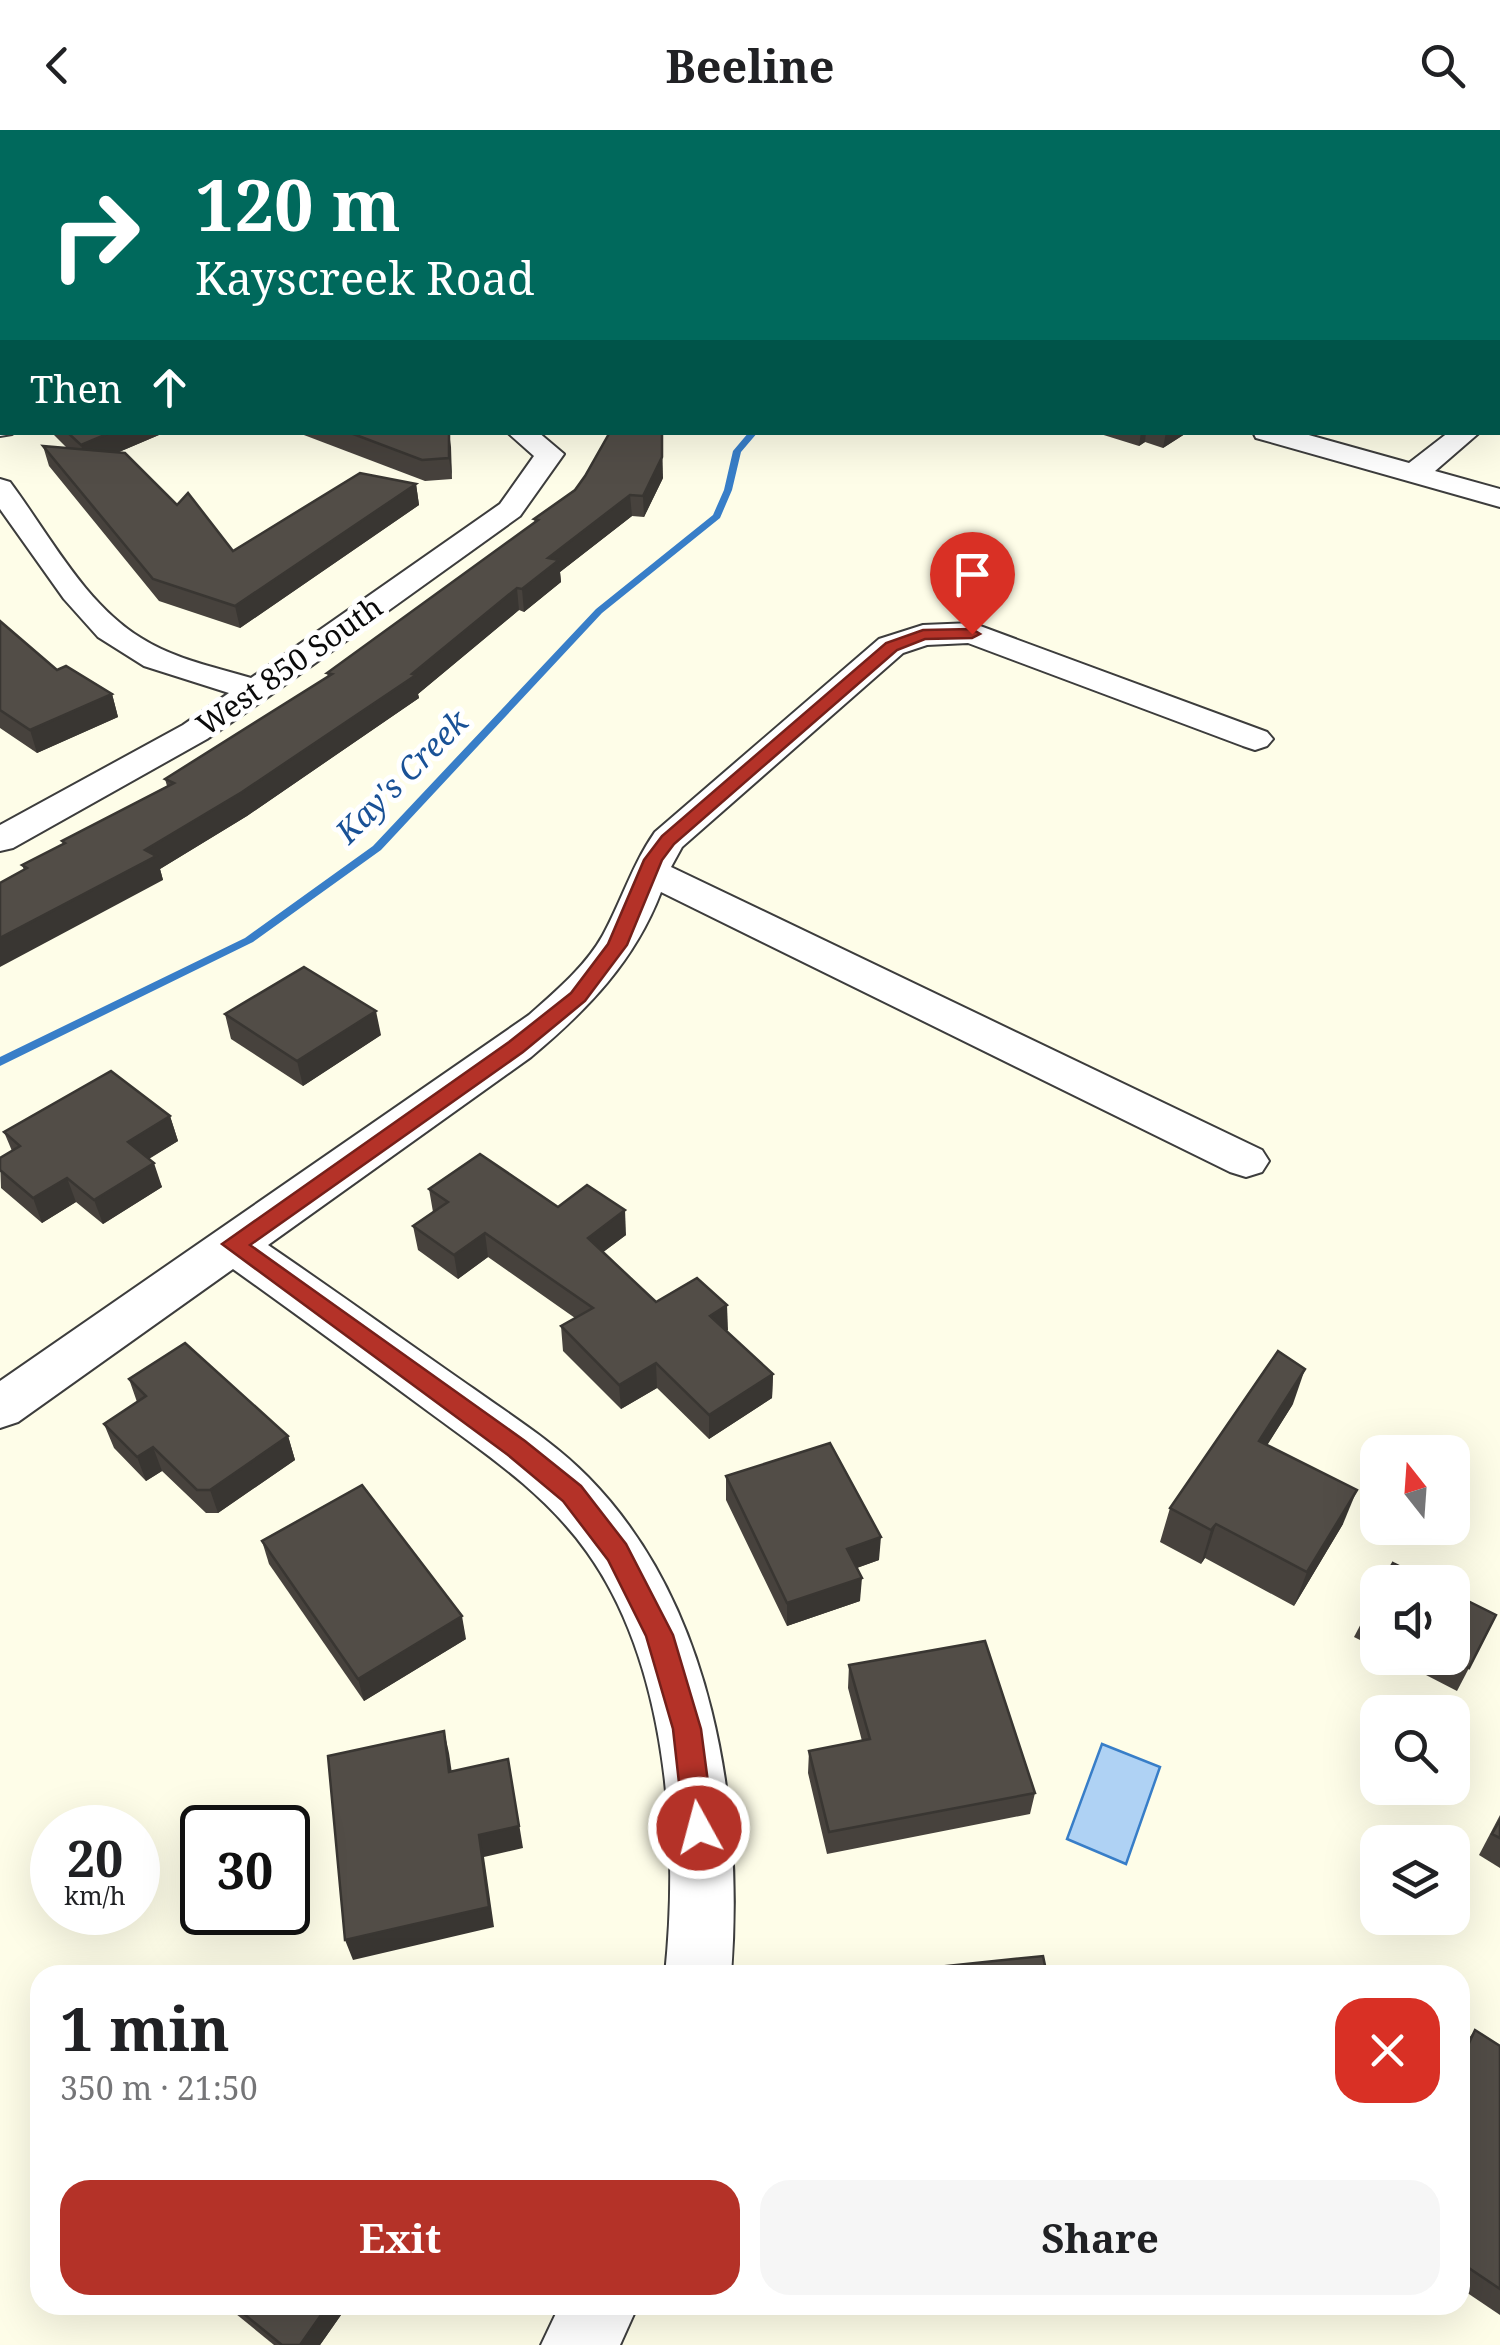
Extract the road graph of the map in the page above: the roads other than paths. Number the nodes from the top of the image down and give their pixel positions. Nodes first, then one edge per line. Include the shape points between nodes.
1 (524, 435) edge
2 (1277, 435) edge
3 (1462, 435) edge
4 (1414, 473) junction
5 (0, 488) edge
6 (1500, 498) edge
7 (256, 690) junction
8 (1255, 740) dead end
9 (0, 840) edge
10 (649, 871) junction
11 (1246, 1161) dead end
12 (234, 1244) junction
13 (0, 1408) edge
14 (698, 1965) edge
15 (596, 2315) edge
16 (579, 2345) edge

1 - 7 street, West 850 South via 550,454 510,510
2 - 4 street
3 - 4 street
4 - 6 street
5 - 7 street via 93,614 126,643
7 - 9 street, West 850 South
8 - 10 street via 972,634 923,634 891,646 668,840
10 - 11 street
10 - 12 street via 618,945 578,997
12 - 13 street
12 - 14 street via 516,1448 572,1494 617,1552 659,1635 687,1729 703,1862
15 - 16 street

